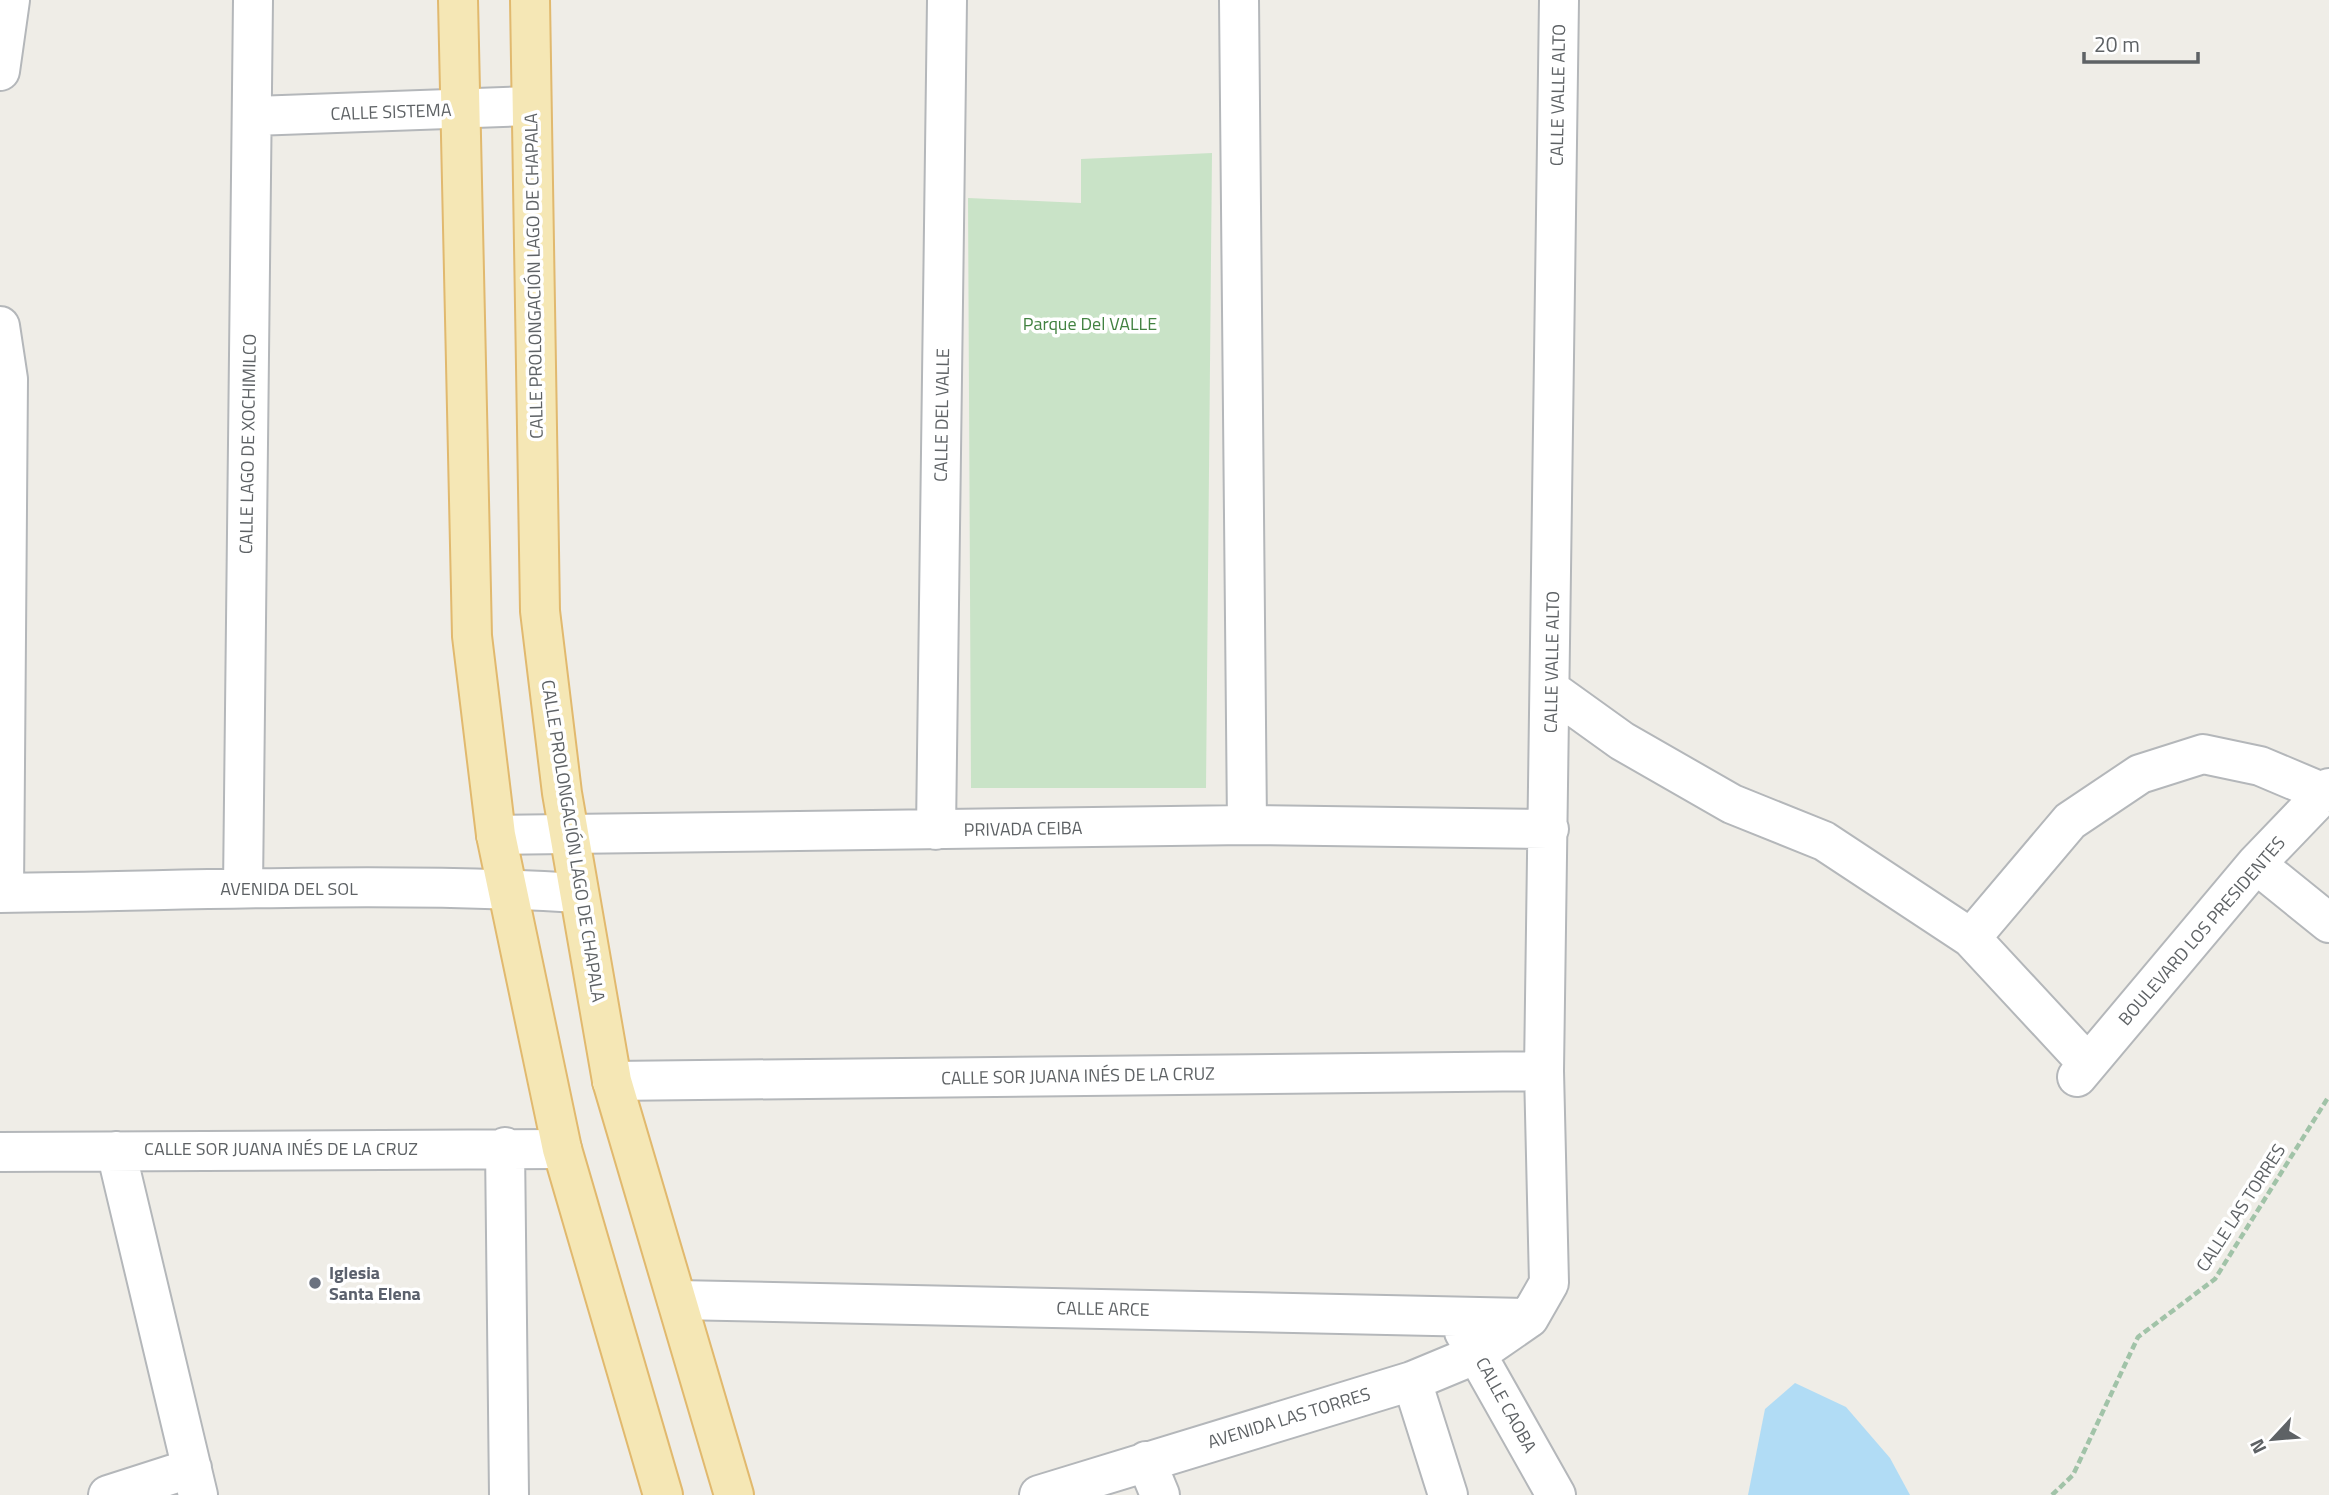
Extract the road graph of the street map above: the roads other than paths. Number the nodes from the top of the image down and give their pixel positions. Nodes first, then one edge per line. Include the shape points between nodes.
1 (10, 0) edge
2 (253, 0) edge
3 (458, 0) edge
4 (530, 0) edge
5 (947, 0) edge
6 (1240, 0) edge
7 (1559, 0) edge
8 (0, 71) edge
9 (531, 106) junction
10 (459, 110) junction
11 (252, 116) junction
12 (0, 326) edge
13 (1552, 690) junction
14 (2327, 791) edge
15 (1247, 825) junction
16 (1549, 829) junction
17 (936, 830) junction
18 (568, 834) junction
19 (496, 835) junction
20 (2256, 864) junction
21 (243, 888) junction
22 (507, 889) junction
23 (2, 893) edge
24 (579, 893) junction
25 (2329, 923) edge
26 (1971, 938) junction
27 (1544, 1072) junction
28 (611, 1081) junction
29 (505, 1147) junction
30 (562, 1149) junction
31 (116, 1151) junction
32 (0, 1152) edge
33 (677, 1300) junction
34 (1455, 1316) junction
35 (1529, 1318) junction
36 (1477, 1354) junction
37 (1412, 1381) junction
38 (1153, 1478) edge
39 (195, 1481) edge
40 (108, 1495) edge
41 (509, 1495) edge
42 (663, 1495) edge
43 (734, 1495) edge
44 (1039, 1495) edge
45 (1448, 1495) edge
46 (1556, 1495) edge

1 - 8 street
2 - 11 street, CALLE LAGO DE XOCHIMILCO
3 - 10 main road
4 - 9 main road, CALLE PROLONGACIÓN LAGO DE CHAPALA
5 - 17 street, CALLE DEL VALLE
6 - 15 street
7 - 13 street, CALLE VALLE ALTO
9 - 10 street, CALLE SISTEMA
9 - 18 main road, CALLE PROLONGACIÓN LAGO DE CHAPALA via 540,611
10 - 11 street, CALLE SISTEMA
10 - 19 main road via 472,636
11 - 21 street, CALLE LAGO DE XOCHIMILCO
12 - 23 street via 8,379
13 - 16 street, CALLE VALLE ALTO
13 - 26 street via 1622,741 1732,804 1824,841
14 - 20 street, BOULEVARD LOS PRESIDENTES
14 - 26 street via 2260,766 2203,754 2140,774 2070,821
15 - 16 street, PRIVADA CEIBA
15 - 17 street, PRIVADA CEIBA
16 - 27 street, CALLE VALLE ALTO
17 - 18 street, PRIVADA CEIBA
18 - 19 street, PRIVADA CEIBA
18 - 24 main road, CALLE PROLONGACIÓN LAGO DE CHAPALA
19 - 22 main road
20 - 25 street
20 - 26 street, BOULEVARD LOS PRESIDENTES via 2083,1070
21 - 22 street, AVENIDA DEL SOL
21 - 23 street, AVENIDA DEL SOL
22 - 24 street, AVENIDA DEL SOL
22 - 30 main road
24 - 28 main road, CALLE PROLONGACIÓN LAGO DE CHAPALA
27 - 28 street, CALLE SOR JUANA INÉS DE LA CRUZ
27 - 35 street, CALLE VALLE ALTO via 1549,1283
28 - 33 main road, CALLE PROLONGACIÓN LAGO DE CHAPALA
29 - 30 street, CALLE SOR JUANA INÉS DE LA CRUZ
29 - 31 street, CALLE SOR JUANA INÉS DE LA CRUZ
29 - 41 street
30 - 42 main road
31 - 32 street, CALLE SOR JUANA INÉS DE LA CRUZ
31 - 39 street
33 - 34 street, CALLE ARCE
33 - 43 main road, CALLE PROLONGACIÓN LAGO DE CHAPALA
34 - 35 street, CALLE ARCE
34 - 36 street, CALLE CAOBA
35 - 36 street, AVENIDA LAS TORRES
36 - 37 street, AVENIDA LAS TORRES
36 - 46 street, CALLE CAOBA
37 - 38 street, AVENIDA LAS TORRES
37 - 45 street
38 - 44 street, AVENIDA LAS TORRES
39 - 40 street

